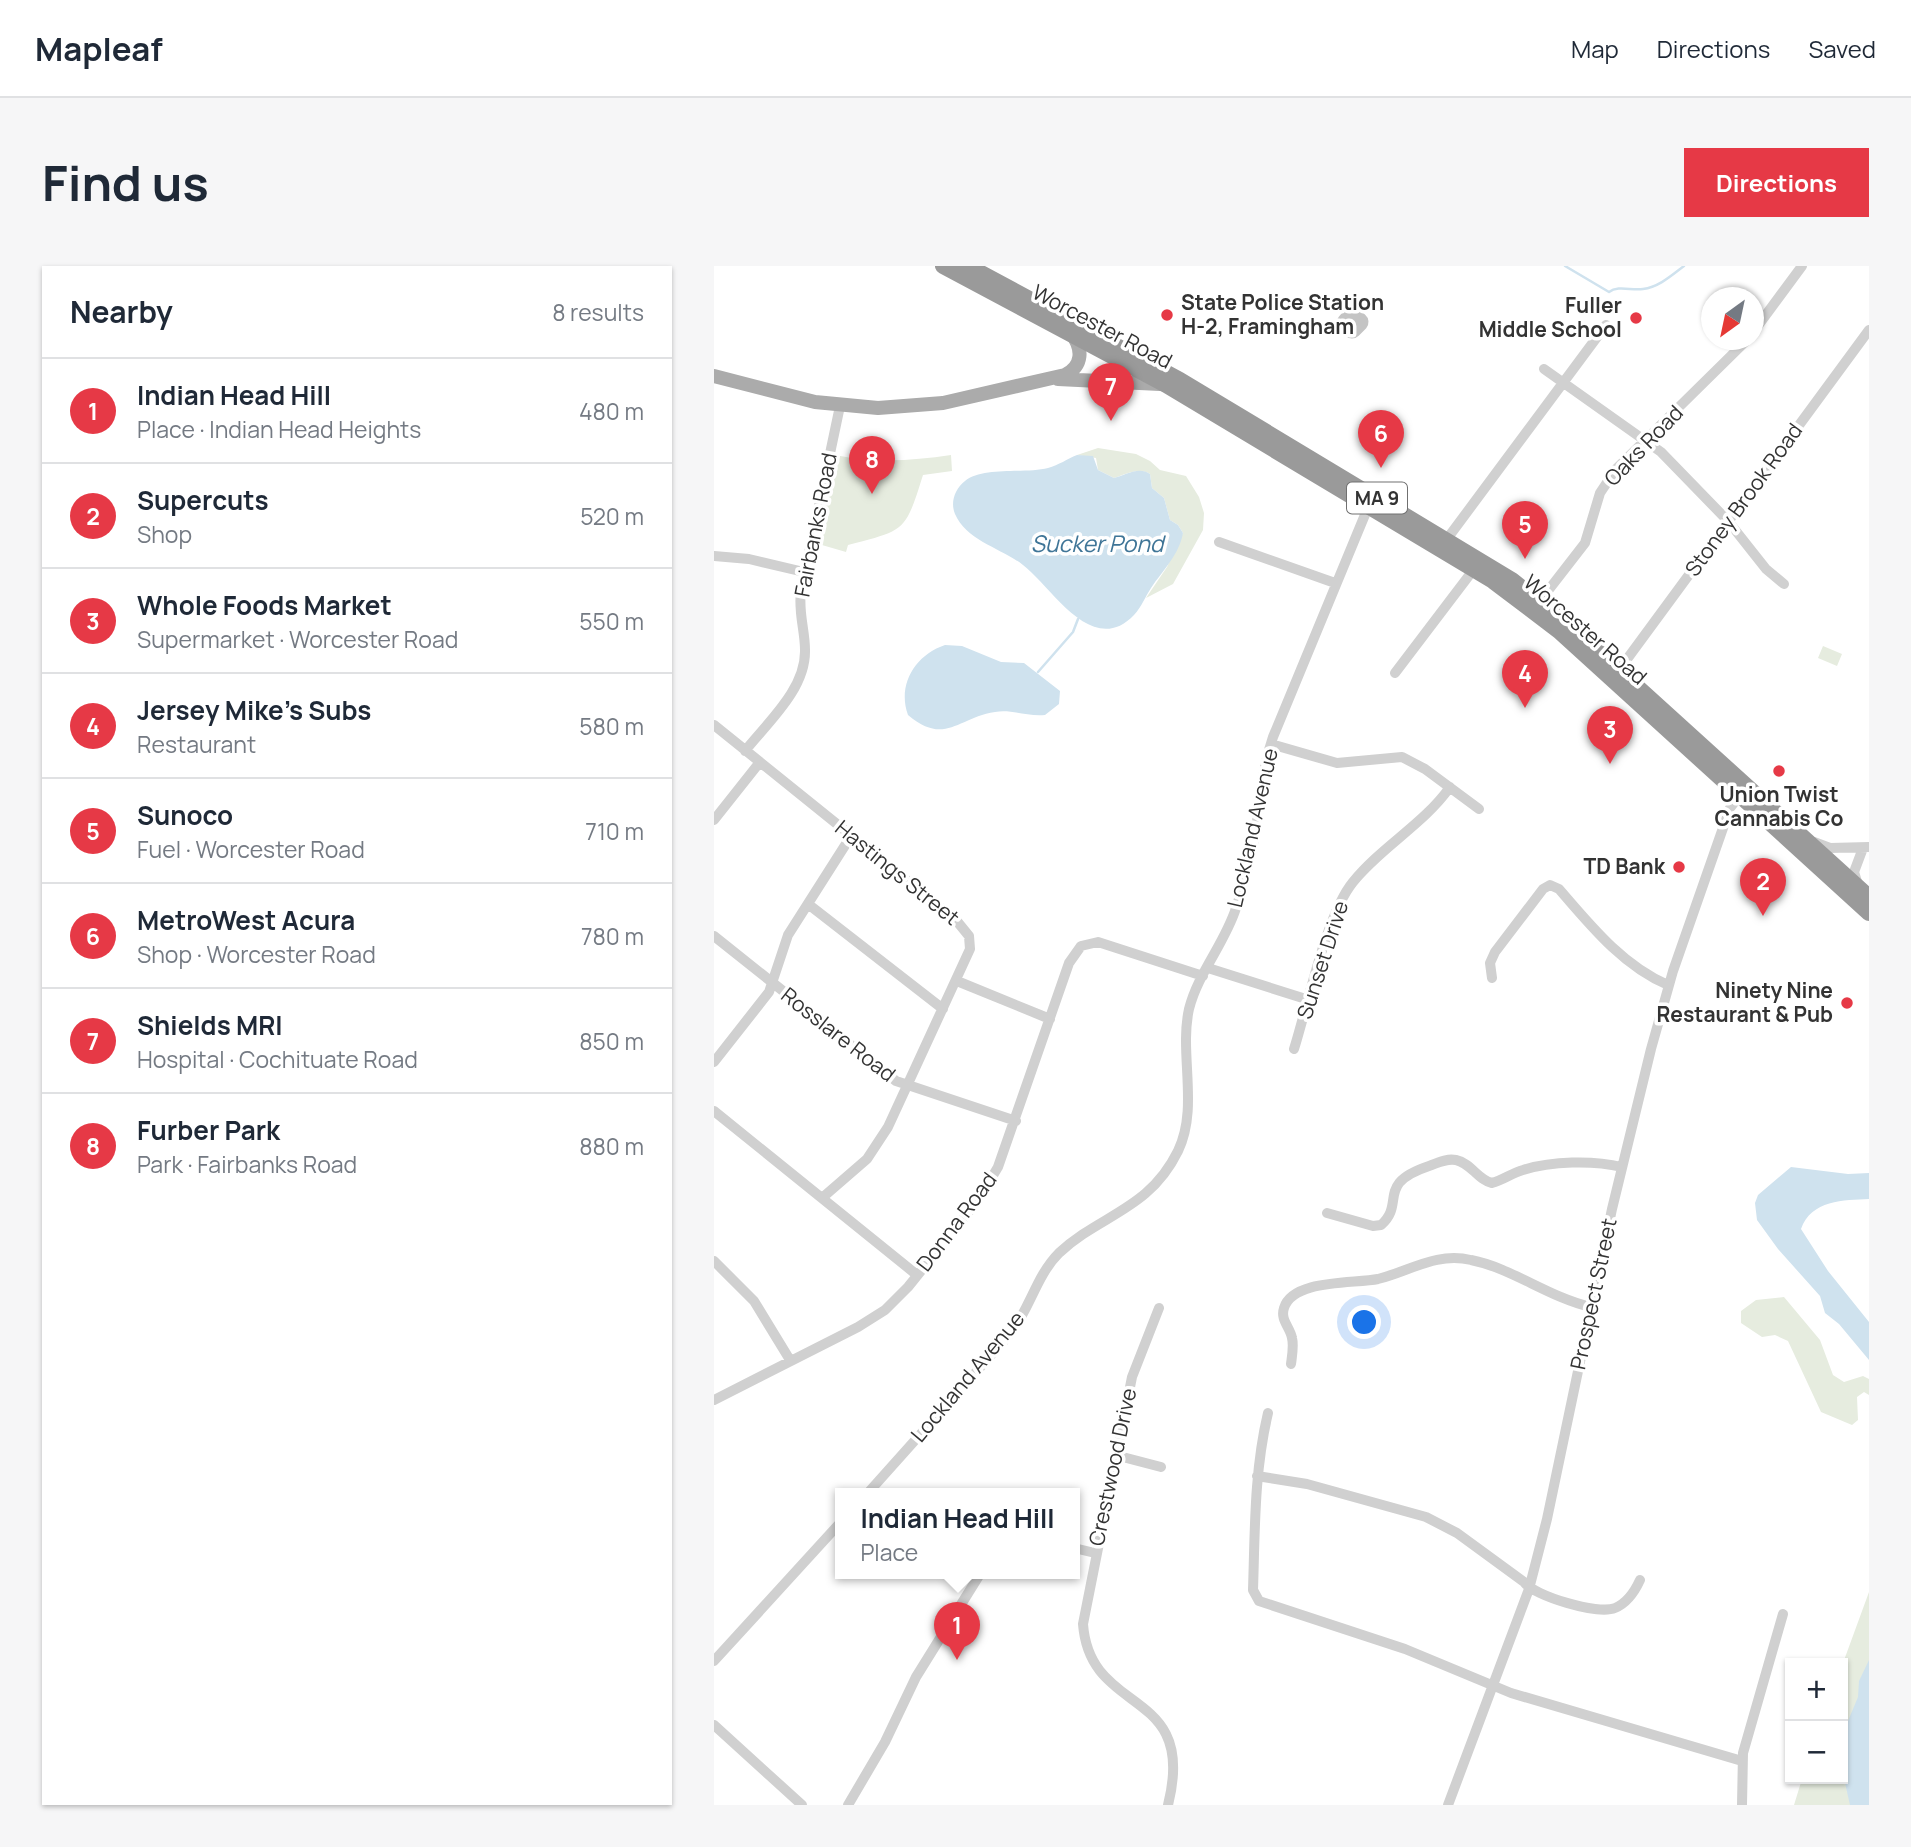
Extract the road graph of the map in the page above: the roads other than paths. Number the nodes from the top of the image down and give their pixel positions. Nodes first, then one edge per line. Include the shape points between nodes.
1 (943, 266) edge
2 (968, 266) edge
3 (1802, 266) edge
4 (1764, 317) edge
5 (1605, 325) dead end
6 (1869, 330) edge
7 (1072, 334) junction
8 (1737, 350) edge
9 (1544, 369) dead end
10 (714, 376) edge
11 (1053, 379) junction
12 (1563, 383) junction
13 (1167, 385) junction
14 (840, 406) junction
15 (1646, 440) junction
16 (1368, 505) junction
17 (1728, 521) junction
18 (1447, 539) junction
19 (1219, 542) dead end
20 (714, 556) edge
21 (1474, 569) junction
22 (804, 572) junction
23 (1335, 583) junction
24 (1784, 584) dead end
25 (1540, 601) junction
26 (1619, 670) junction
27 (1395, 673) dead end
28 (714, 725) edge
29 (1270, 744) junction
30 (746, 751) junction
31 (760, 762) junction
32 (1450, 787) junction
33 (1743, 791) junction
34 (1479, 809) dead end
35 (714, 820) edge
36 (851, 835) junction
37 (1809, 840) junction
38 (1866, 847) edge
39 (1864, 892) edge
40 (808, 904) junction
41 (1869, 914) edge
42 (714, 936) edge
43 (1205, 972) junction
44 (1492, 978) dead end
45 (957, 981) junction
46 (773, 984) junction
47 (1668, 985) junction
48 (1310, 1000) junction
49 (943, 1009) junction
50 (1050, 1019) junction
51 (1294, 1049) dead end
52 (714, 1062) edge
53 (907, 1087) junction
54 (714, 1111) edge
55 (1016, 1121) junction
56 (1622, 1167) junction
57 (822, 1198) junction
58 (1327, 1213) dead end
59 (714, 1261) edge
60 (917, 1275) junction
61 (1591, 1307) junction
62 (1159, 1308) dead end
63 (790, 1360) junction
64 (1291, 1364) dead end
65 (714, 1400) edge
66 (1268, 1413) dead end
67 (1115, 1455) junction
68 (1161, 1467) dead end
69 (1257, 1476) junction
70 (872, 1488) edge
71 (835, 1528) edge
72 (1080, 1549) edge
73 (1095, 1553) junction
74 (977, 1579) edge
75 (1640, 1580) dead end
76 (1529, 1590) junction
77 (1783, 1614) dead end
78 (714, 1661) edge
79 (1495, 1687) junction
80 (714, 1725) edge
81 (1742, 1761) junction
82 (802, 1805) edge
83 (848, 1805) edge
84 (1168, 1805) edge
85 (1448, 1805) edge
86 (1742, 1805) edge

1 - 7 highway, Worcester Road / MA 9
2 - 18 highway, Worcester Road / MA 9 via 1171,374
3 - 4 street
5 - 12 street
6 - 17 street, Stoney Brook Road
7 - 11 main road via 1080,359 1070,373
7 - 13 highway, Worcester Road / MA 9
8 - 15 street, Oaks Road
9 - 12 street
10 - 14 main road
11 - 13 main road
11 - 14 main road via 921,406
12 - 15 street
12 - 18 street
13 - 16 highway, Worcester Road / MA 9
14 - 22 street, Fairbanks Road
15 - 17 street
15 - 25 street, Oaks Road via 1608,480 1585,543
16 - 21 highway, Worcester Road / MA 9
16 - 23 street, Lockland Avenue
17 - 24 street
17 - 26 street, Stoney Brook Road
18 - 25 highway, Worcester Road / MA 9
19 - 23 street
20 - 22 street
21 - 27 street
21 - 33 highway, Worcester Road / MA 9 via 1544,618
22 - 30 street, Fairbanks Road via 801,675
23 - 29 street, Lockland Avenue
25 - 26 highway, Worcester Road / MA 9
26 - 33 highway, Worcester Road / MA 9
28 - 30 street, Hastings Street
29 - 32 street via 1337,763 1402,757
29 - 43 street, Lockland Avenue via 1249,865 1233,918
30 - 31 street, Hastings Street
31 - 35 street
31 - 36 street, Hastings Street
32 - 34 street
32 - 48 street, Sunset Drive via 1347,890 1336,911
33 - 37 highway, Worcester Road / MA 9
33 - 41 highway, Worcester Road / MA 9
33 - 47 street, Prospect Street via 1728,813
36 - 40 street
36 - 45 street, Hastings Street via 966,930 970,949
37 - 38 street via 1830,848
37 - 39 highway, Worcester Road / MA 9
38 - 39 street via 1854,872
40 - 46 street via 785,941
40 - 49 street
42 - 46 street, Rosslare Road
43 - 48 street
43 - 50 street, Donna Road via 1106,944 1086,943 1072,956
43 - 70 street, Lockland Avenue via 1188,1018 1185,1122 1176,1155 1141,1199 1054,1259 1010,1335
44 - 47 street via 1490,963 1495,952 1550,885 1616,950
45 - 49 street, Hastings Street
45 - 50 street
46 - 52 street
46 - 53 street, Rosslare Road
47 - 56 street, Prospect Street
48 - 51 street, Sunset Drive
49 - 53 street, Hastings Street
50 - 55 street, Donna Road
53 - 55 street, Rosslare Road
53 - 57 street, Hastings Street via 873,1151
54 - 57 street
55 - 60 street, Donna Road via 986,1188
56 - 58 street via 1547,1165 1492,1183 1461,1162 1445,1160 1403,1177 1381,1225
56 - 61 street, Prospect Street
57 - 60 street
59 - 63 street via 754,1301
60 - 63 street, Donna Road via 877,1315
61 - 64 street via 1564,1300 1476,1261 1430,1260 1378,1279 1325,1284 1294,1295 1283,1314 1293,1340
61 - 76 street, Prospect Street
62 - 67 street, Crestwood Drive via 1138,1357
63 - 65 street, Donna Road
66 - 69 street
67 - 68 street
67 - 73 street, Crestwood Drive
69 - 76 street via 1307,1484 1434,1521 1465,1539
69 - 79 street via 1255,1598 1267,1606 1405,1648
71 - 78 street
72 - 73 street
73 - 84 street, Crestwood Drive via 1083,1615 1086,1642 1107,1679 1155,1717 1169,1736 1175,1768
74 - 83 street via 916,1677
75 - 76 street via 1623,1604 1608,1609
76 - 79 street, Prospect Street
77 - 81 street
79 - 81 street
79 - 85 street, Prospect Street
80 - 82 street
81 - 86 street

